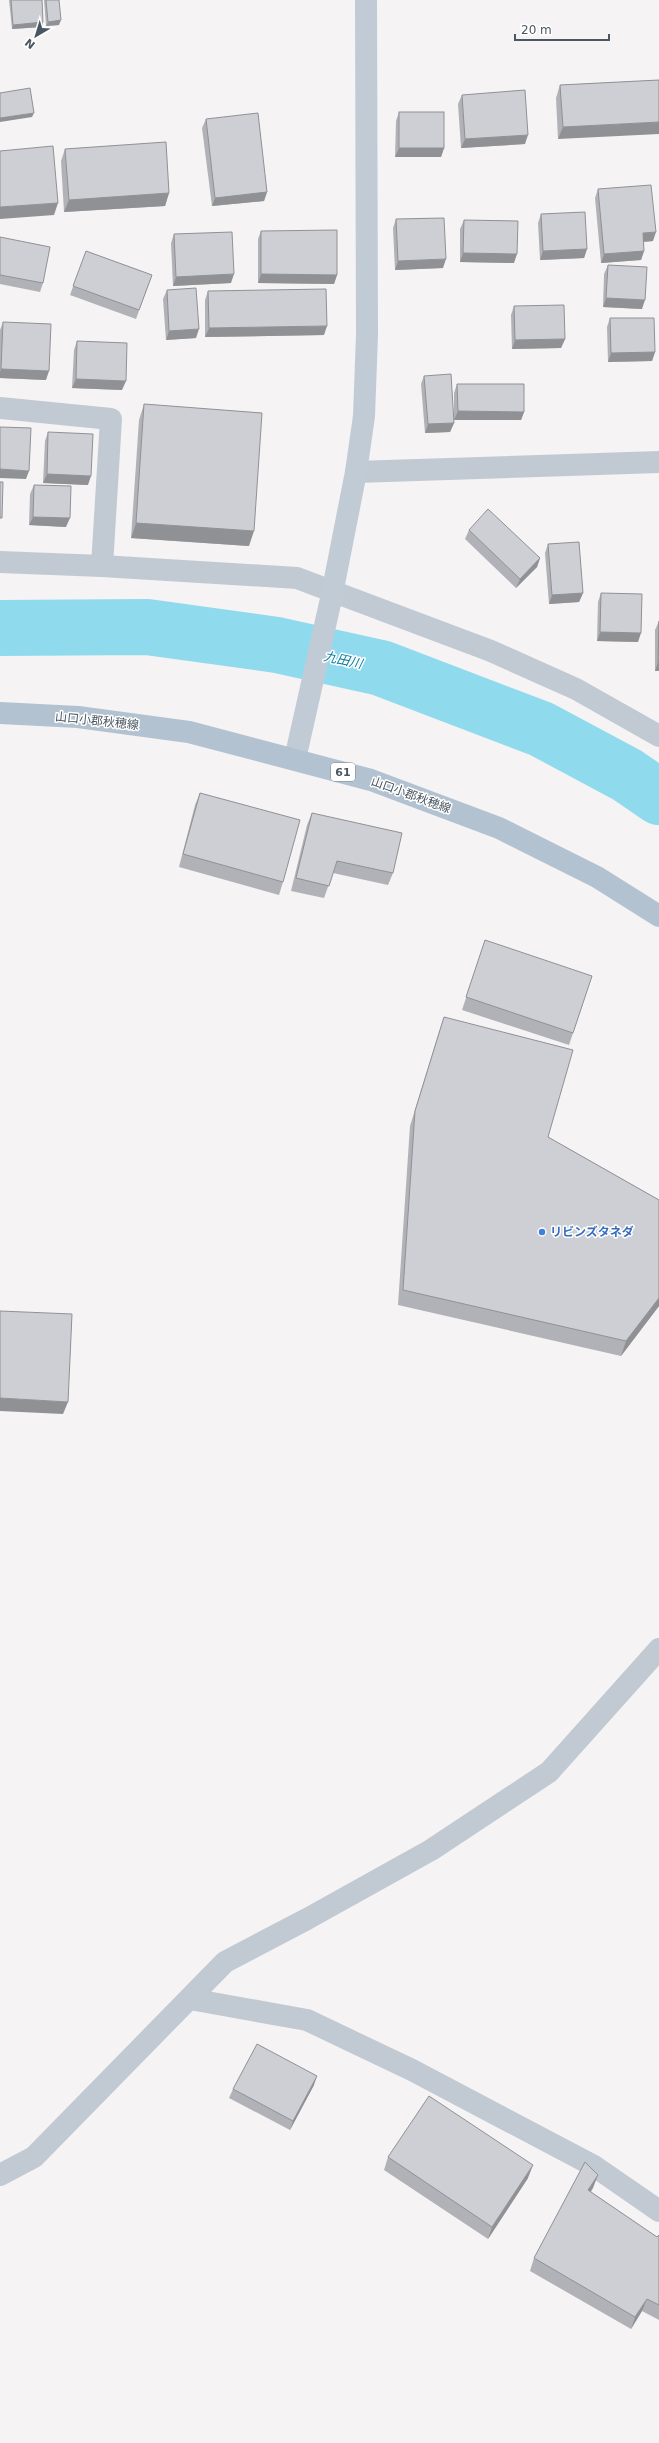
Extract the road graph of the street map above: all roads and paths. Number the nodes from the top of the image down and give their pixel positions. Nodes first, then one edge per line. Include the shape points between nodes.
1 (366, 0) edge
2 (0, 408) edge
3 (659, 462) edge
4 (356, 472) junction
5 (0, 562) edge
6 (102, 566) junction
7 (331, 594) junction
8 (0, 713) edge
9 (659, 736) edge
10 (295, 759) junction
11 (659, 916) edge
12 (659, 1649) edge
13 (190, 1999) junction
14 (0, 2175) edge
15 (659, 2211) edge

1 - 4 street via 367,335 364,416
2 - 6 street via 111,419
3 - 4 street
4 - 7 street
5 - 6 street
6 - 7 street via 297,578
7 - 9 street via 513,661 576,689
7 - 10 street
8 - 10 main road, 山口小郡秋穂線 / 61 via 78,717 189,732
10 - 11 main road, 山口小郡秋穂線 / 61 via 371,780 499,828 597,877
12 - 13 street via 549,1772 431,1850 308,1919 224,1962
13 - 14 street via 34,2157
13 - 15 street via 307,2020 412,2070 594,2166

